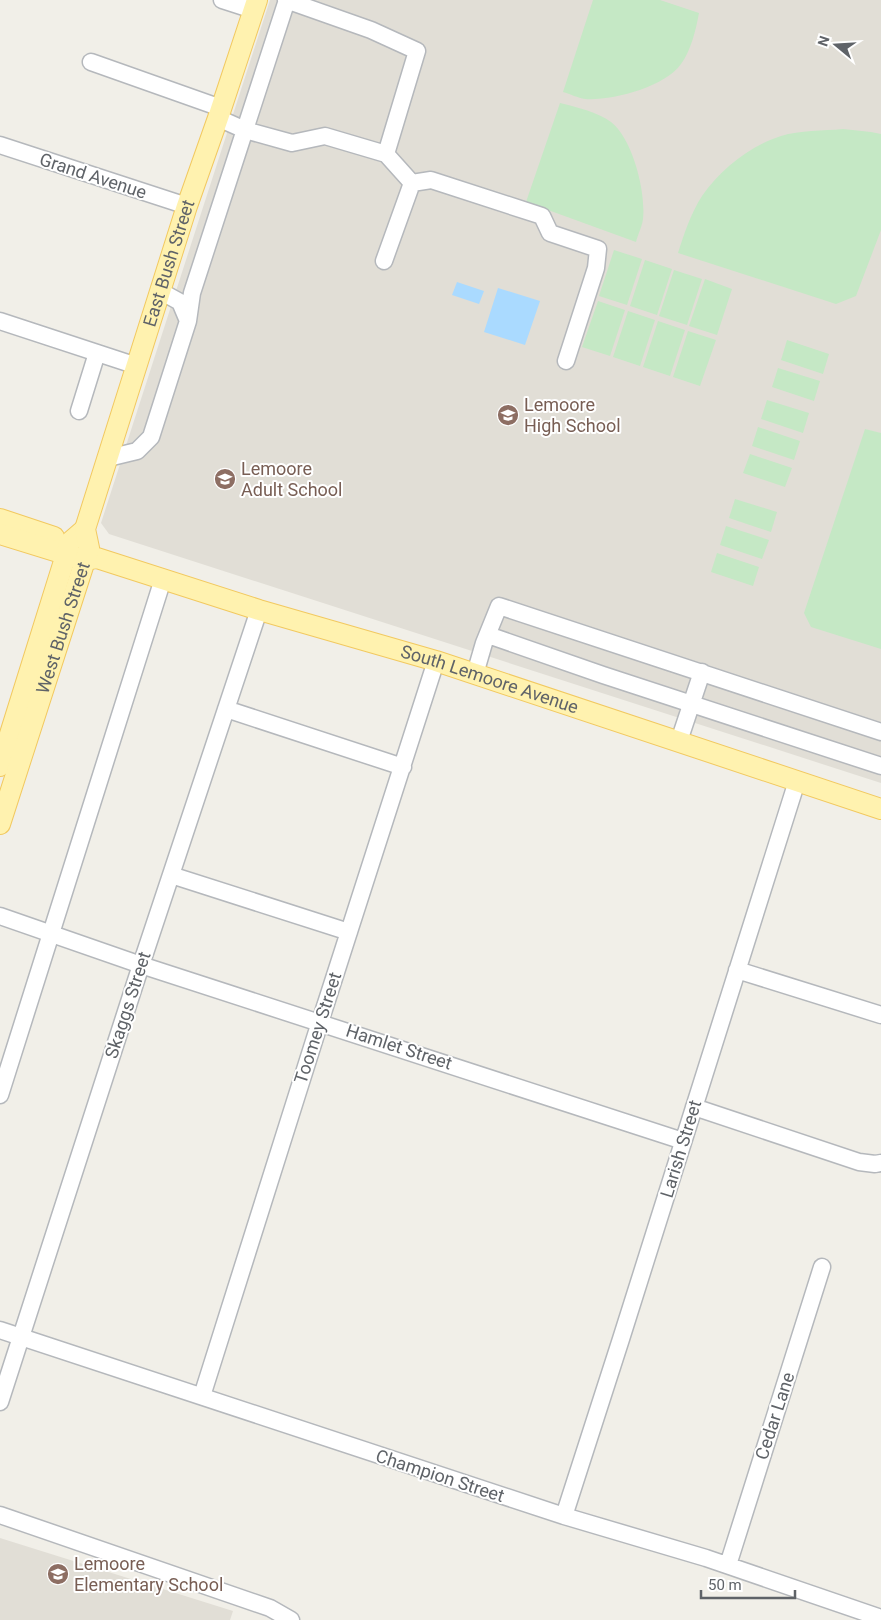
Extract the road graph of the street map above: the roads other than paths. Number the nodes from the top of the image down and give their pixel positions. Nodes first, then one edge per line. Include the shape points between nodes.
1 (222, 0) edge
2 (287, 0) edge
3 (255, 5) edge
4 (91, 62) dead end
5 (220, 113) junction
6 (245, 130) junction
7 (0, 145) edge
8 (386, 154) junction
9 (412, 183) junction
10 (187, 206) junction
11 (384, 261) dead end
12 (160, 291) junction
13 (0, 321) edge
14 (188, 321) junction
15 (96, 353) junction
16 (566, 361) dead end
17 (137, 366) junction
18 (79, 411) dead end
19 (108, 458) junction
20 (0, 519) edge
21 (0, 534) edge
22 (82, 549) junction
23 (163, 579) junction
24 (259, 610) junction
25 (488, 634) junction
26 (436, 662) junction
27 (702, 672) junction
28 (475, 674) junction
29 (691, 703) junction
30 (226, 709) junction
31 (881, 732) edge
32 (679, 742) junction
33 (0, 766) edge
34 (881, 766) edge
35 (403, 767) junction
36 (797, 781) junction
37 (881, 809) edge
38 (2, 811) edge
39 (171, 875) junction
40 (0, 916) edge
41 (349, 932) junction
42 (51, 934) junction
43 (141, 965) junction
44 (737, 970) junction
45 (881, 1016) edge
46 (320, 1022) junction
47 (0, 1095) edge
48 (694, 1108) junction
49 (683, 1141) junction
50 (881, 1163) edge
51 (822, 1267) dead end
52 (0, 1330) edge
53 (20, 1337) junction
54 (202, 1396) junction
55 (0, 1402) edge
56 (0, 1515) edge
57 (564, 1516) junction
58 (728, 1565) junction
59 (881, 1618) edge
60 (291, 1620) edge

1 - 3 street
2 - 6 street
2 - 8 street via 417,51
3 - 5 main road, East Bush Street
4 - 5 street
5 - 6 street
5 - 10 main road, East Bush Street
6 - 8 street via 292,143 325,136
6 - 14 street via 192,293
7 - 10 street, Grand Avenue
8 - 9 street
9 - 11 street
9 - 16 street via 431,180 542,216 550,233 598,249 596,268
10 - 12 main road, East Bush Street
12 - 14 street via 180,302
12 - 17 main road, East Bush Street
13 - 15 street
14 - 19 street via 151,437 136,451
15 - 17 street
15 - 18 street
17 - 19 main road, East Bush Street
19 - 22 main road, East Bush Street
20 - 22 main road
21 - 22 main road
22 - 23 main road, South Lemoore Avenue
22 - 33 main road, West Bush Street
22 - 38 main road, West Bush Street
23 - 24 main road, South Lemoore Avenue
23 - 42 street
24 - 26 main road, South Lemoore Avenue
24 - 30 street, Skaggs Street
25 - 27 street via 499,606
25 - 28 street
25 - 29 street
26 - 28 main road, South Lemoore Avenue
26 - 35 street, Toomey Street
27 - 29 street
27 - 31 street
28 - 32 main road, South Lemoore Avenue
29 - 32 street
29 - 34 street
30 - 35 street
30 - 39 street, Skaggs Street
32 - 36 main road, South Lemoore Avenue
35 - 41 street, Toomey Street
36 - 37 main road, South Lemoore Avenue
36 - 44 street, Larish Street
39 - 41 street
39 - 43 street, Skaggs Street
40 - 42 street, Hamlet Street
41 - 46 street, Toomey Street
42 - 43 street, Hamlet Street
42 - 47 street
43 - 46 street, Hamlet Street
43 - 53 street, Skaggs Street
44 - 45 street
44 - 48 street, Larish Street
46 - 49 street, Hamlet Street
46 - 54 street, Toomey Street
48 - 49 street, Larish Street
48 - 50 street via 859,1162
49 - 57 street, Larish Street
51 - 58 street, Cedar Lane
52 - 53 street, Champion Street
53 - 54 street, Champion Street
53 - 55 street, Skaggs Street
54 - 57 street, Champion Street
56 - 60 street via 270,1608
57 - 58 street, Champion Street
58 - 59 street, Champion Street

